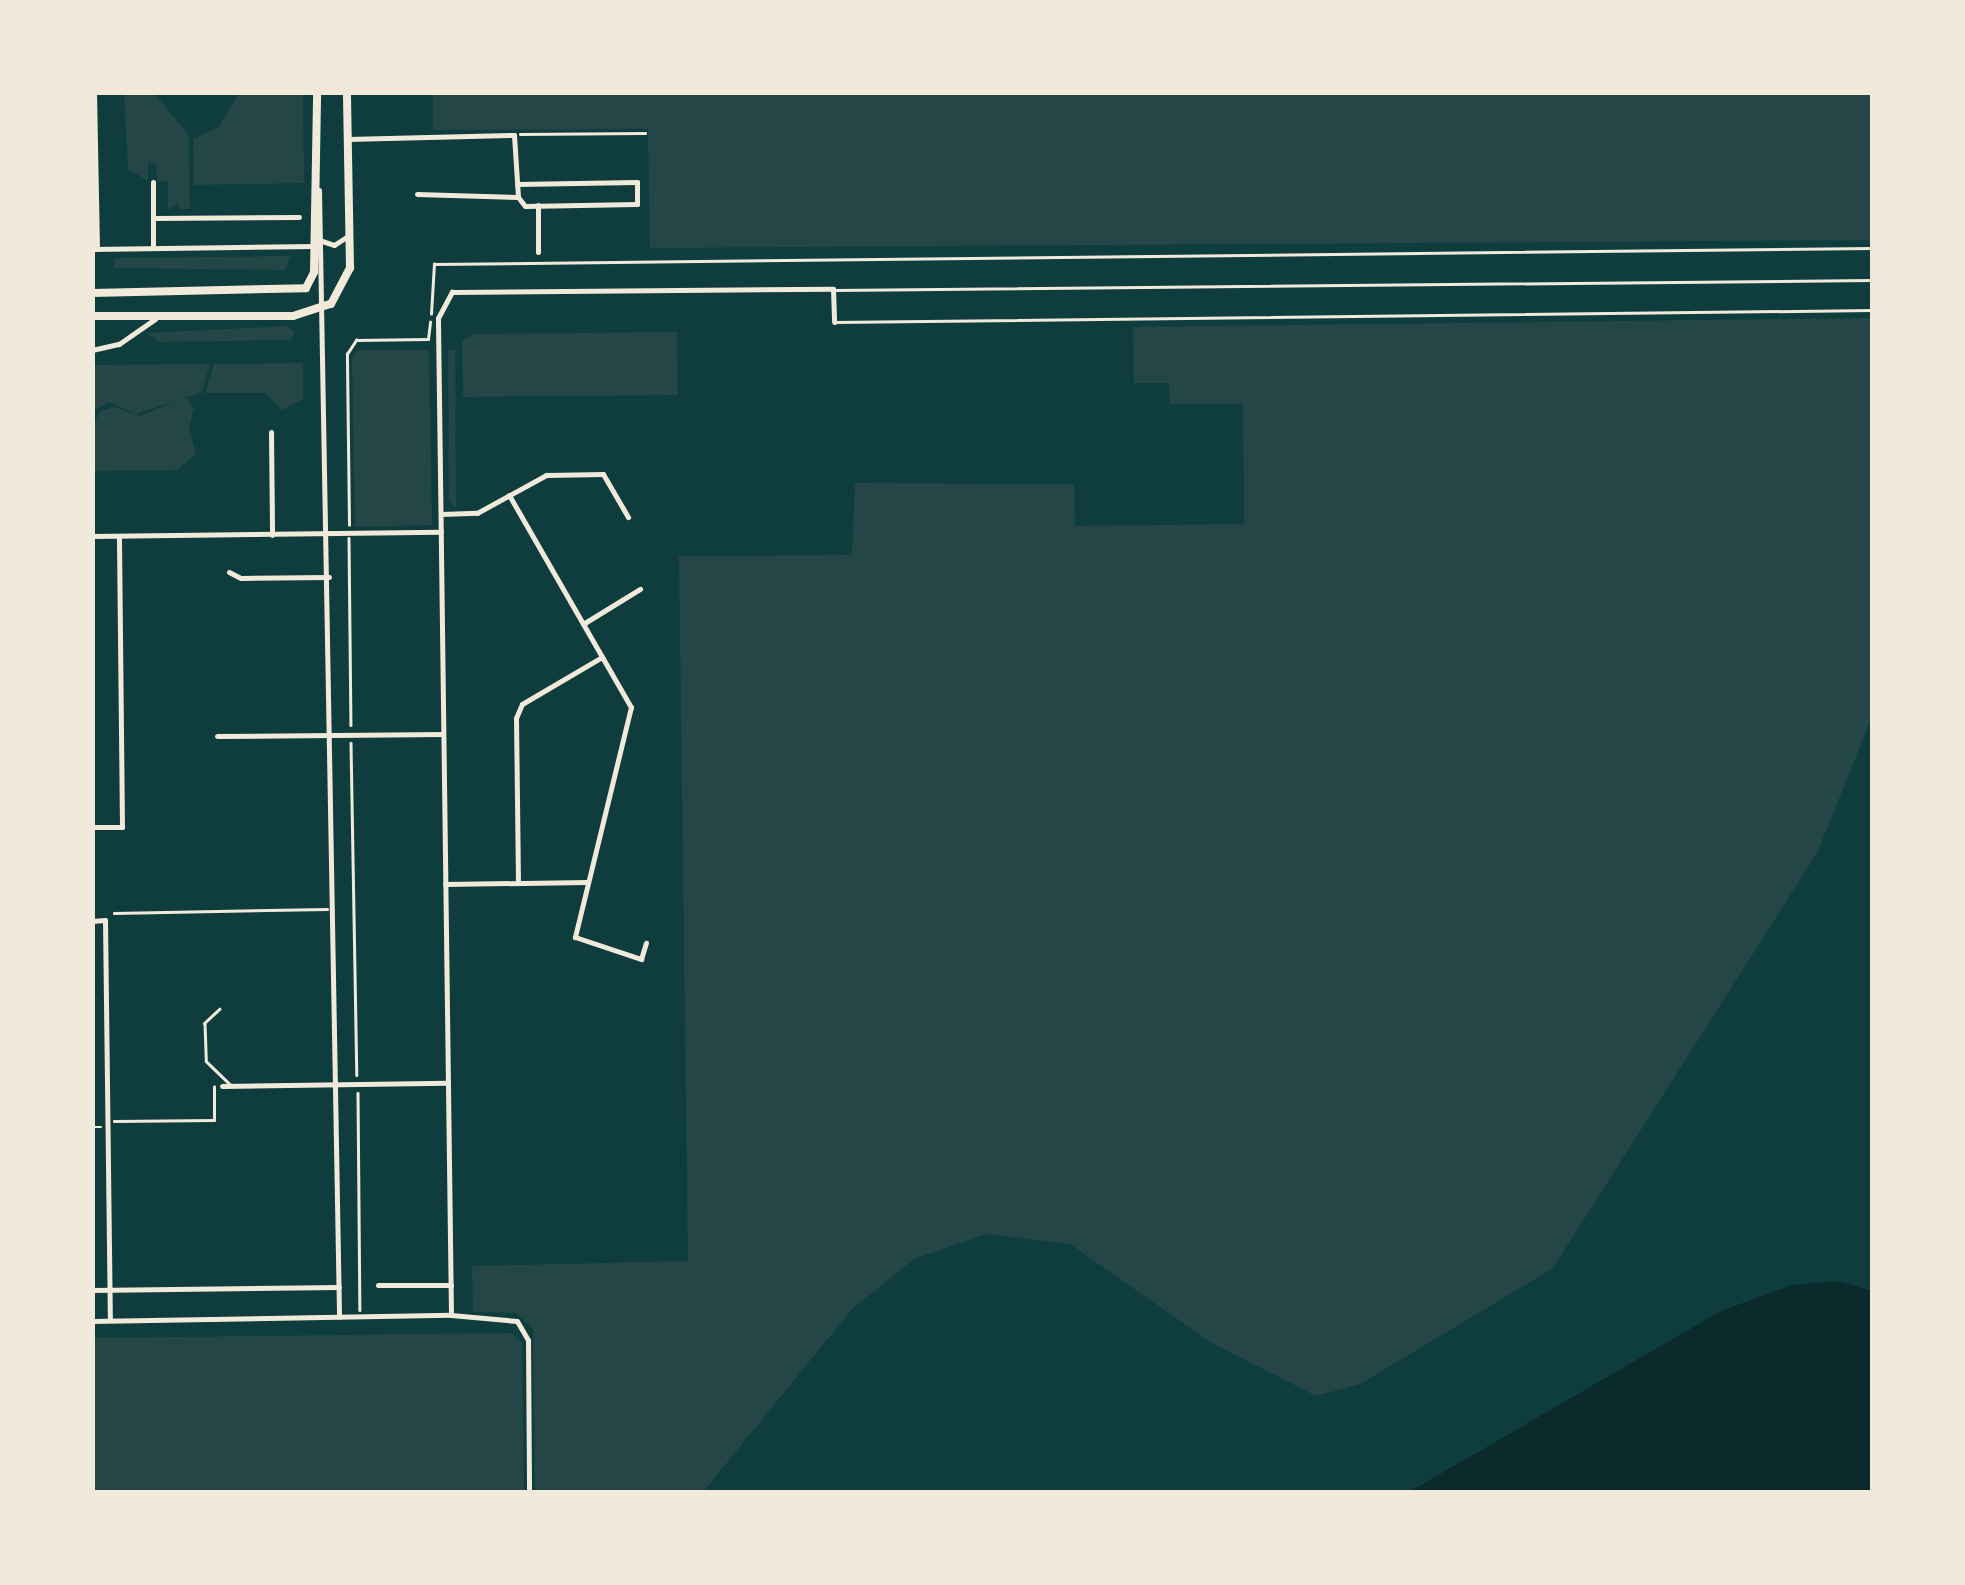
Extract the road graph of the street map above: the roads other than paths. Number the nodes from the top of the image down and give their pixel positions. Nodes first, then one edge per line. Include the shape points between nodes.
1 (94, 92) edge
2 (316, 92) edge
3 (347, 92) edge
4 (347, 139) junction
5 (153, 182) dead end
6 (517, 184) junction
7 (417, 194) dead end
8 (518, 197) junction
9 (538, 206) junction
10 (300, 216) dead end
11 (153, 218) junction
12 (349, 233) junction
13 (318, 243) junction
14 (153, 248) junction
15 (95, 249) edge
16 (538, 252) dead end
17 (1872, 280) edge
18 (833, 290) junction
19 (300, 291) junction
20 (92, 293) edge
21 (325, 304) junction
22 (1872, 310) edge
23 (92, 316) edge
24 (156, 318) junction
25 (834, 322) joint
26 (92, 350) edge
27 (271, 432) dead end
28 (509, 495) junction
29 (441, 514) junction
30 (628, 517) dead end
31 (441, 532) junction
32 (329, 534) junction
33 (272, 535) junction
34 (92, 536) edge
35 (119, 536) junction
36 (229, 572) dead end
37 (330, 577) junction
38 (640, 589) dead end
39 (583, 624) junction
40 (602, 657) junction
41 (443, 734) junction
42 (332, 735) junction
43 (217, 736) dead end
44 (92, 827) edge
45 (518, 882) junction
46 (587, 882) junction
47 (444, 884) junction
48 (92, 921) edge
49 (646, 943) dead end
50 (220, 1009) dead end
51 (448, 1084) junction
52 (336, 1085) junction
53 (222, 1086) road end
54 (232, 1086) junction
55 (451, 1284) junction
56 (378, 1285) dead end
57 (339, 1287) junction
58 (92, 1290) edge
59 (110, 1290) junction
60 (451, 1315) junction
61 (339, 1317) junction
62 (92, 1321) edge
63 (110, 1321) junction
64 (529, 1492) edge

1 - 15 street
2 - 13 main road
3 - 4 main road
4 - 6 street via 514,134
4 - 12 main road
5 - 11 street
6 - 8 street
6 - 9 street via 637,182 637,204
7 - 8 street
8 - 9 street via 525,206
9 - 16 street
10 - 11 street
11 - 14 street
12 - 13 street via 340,244
12 - 21 main road via 348,276
13 - 14 street
13 - 19 main road via 311,282
13 - 21 street
14 - 15 street
17 - 18 lane
18 - 25 street
18 - 29 street via 452,292 434,338
19 - 20 main road
19 - 21 street
21 - 24 main road via 294,316
21 - 32 street
22 - 25 lane
23 - 24 main road
24 - 26 street via 119,344
27 - 33 street
28 - 29 street via 476,513
28 - 30 street via 546,475 603,474
28 - 39 street
29 - 31 street
31 - 32 street
31 - 41 street
32 - 33 street
32 - 37 street
33 - 35 street
34 - 35 street
35 - 44 street via 122,827
36 - 37 street via 241,578
37 - 42 street
38 - 39 street
39 - 40 street
40 - 45 street via 522,704 516,718
40 - 46 street via 632,718
41 - 42 street
41 - 47 street
42 - 43 street
42 - 52 street
45 - 46 street
45 - 47 street
46 - 49 street via 578,941 641,959
47 - 51 street
48 - 59 street via 105,920
50 - 54 lane via 204,1023 206,1060
51 - 52 street
51 - 55 street
52 - 54 street
52 - 57 street
53 - 54 street
55 - 56 street
55 - 60 street
57 - 59 street
57 - 61 street
58 - 59 street
59 - 63 street
60 - 61 street
60 - 64 street via 510,1318 527,1333
61 - 63 street
62 - 63 street

